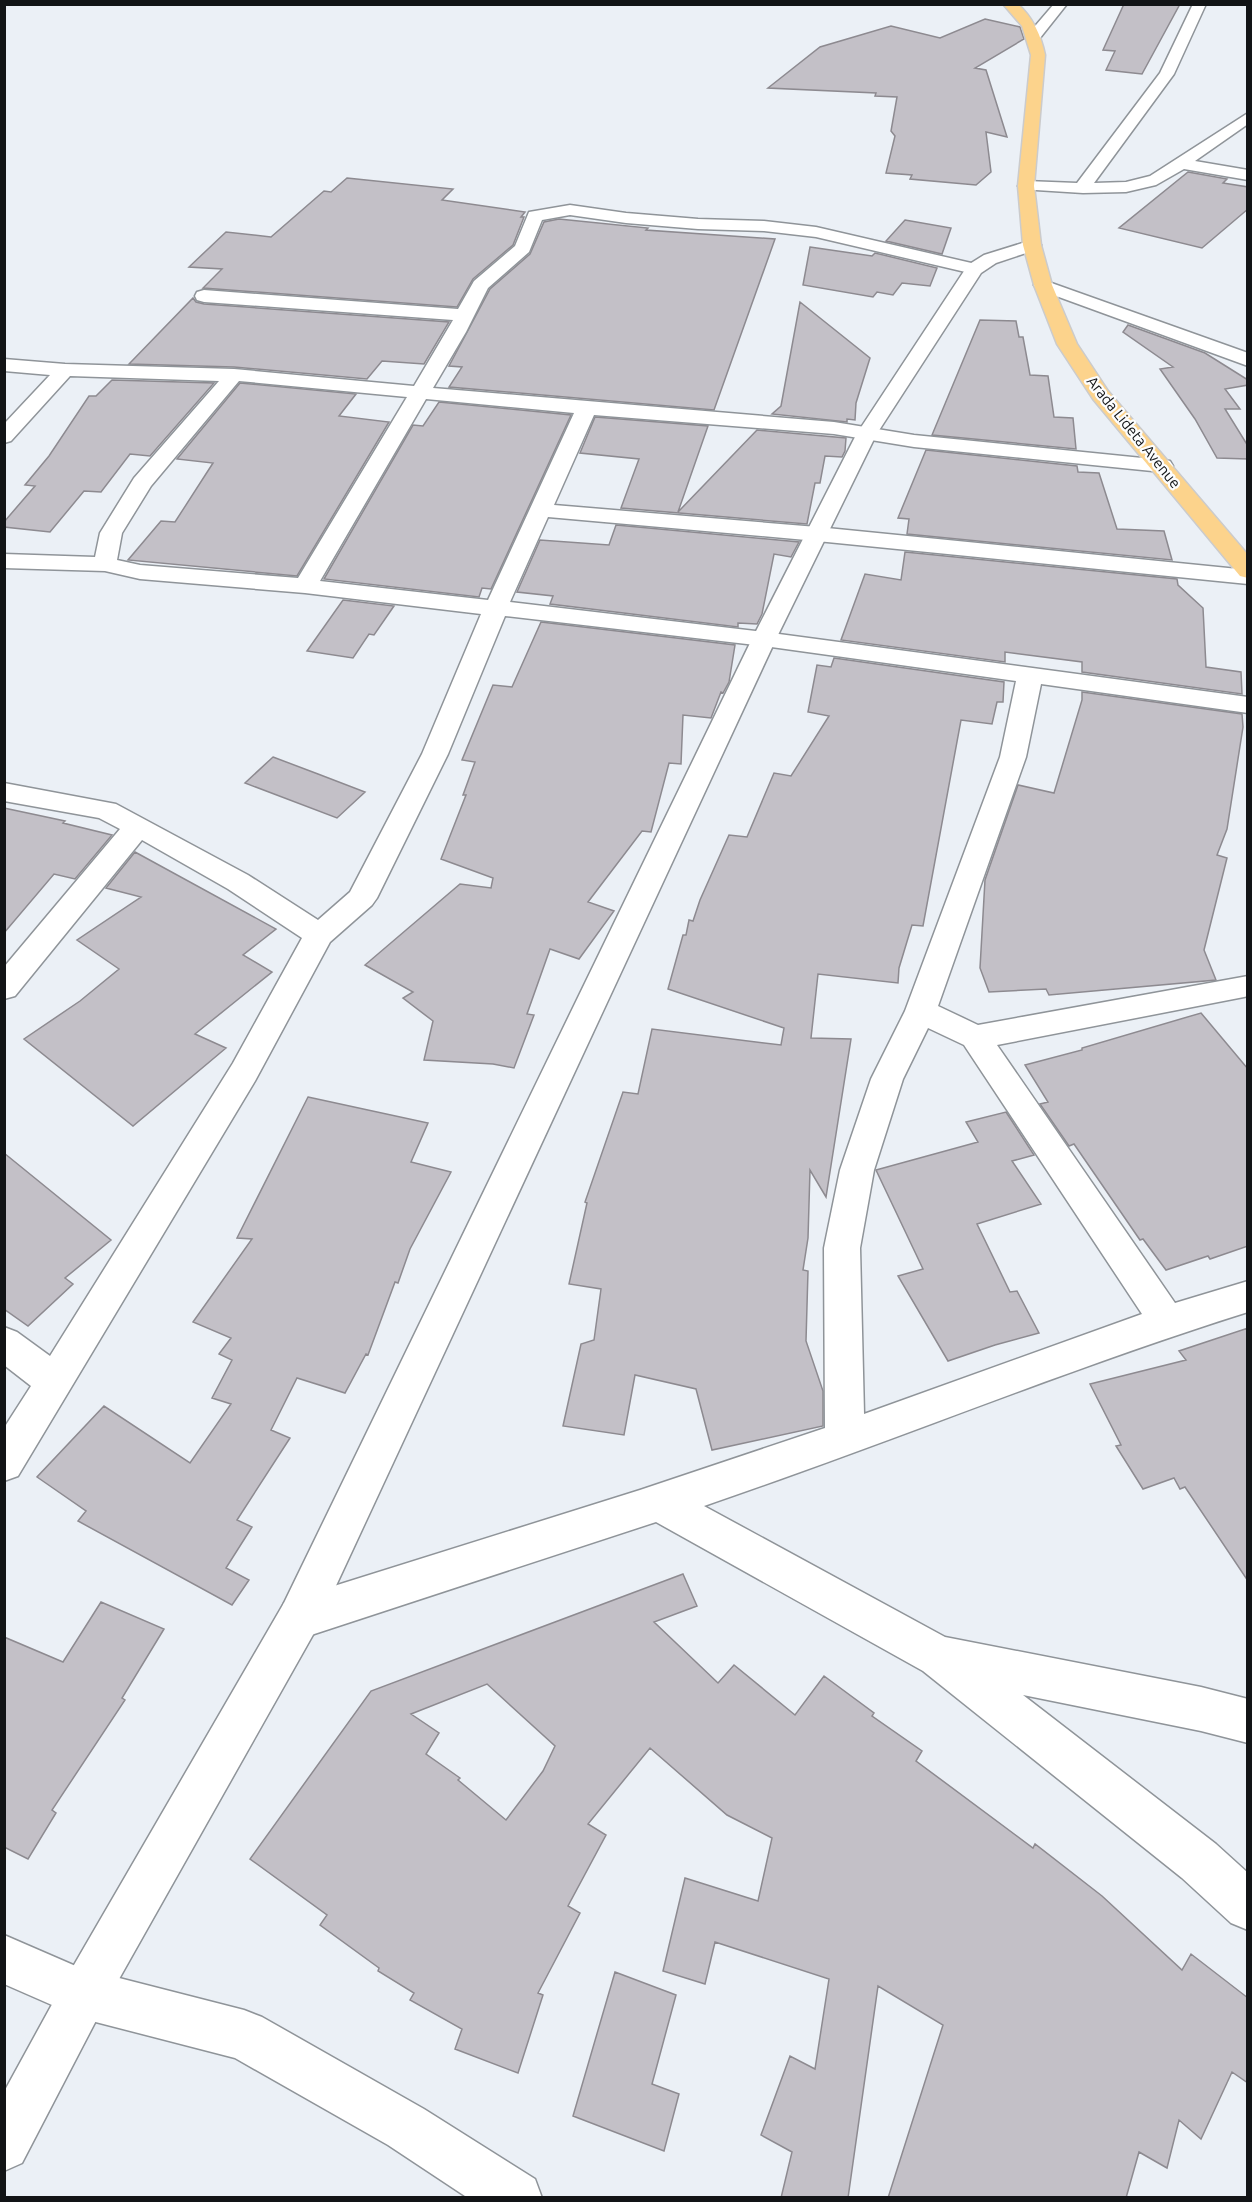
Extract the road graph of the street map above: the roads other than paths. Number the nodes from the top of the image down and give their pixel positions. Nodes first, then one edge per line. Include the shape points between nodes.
1 (1009, 4) edge
2 (1061, 4) edge
3 (1200, 4) edge
4 (1035, 35) junction
5 (1248, 117) edge
6 (1180, 164) junction
7 (1248, 175) edge
8 (1026, 186) junction
9 (1082, 188) junction
10 (1032, 246) junction
11 (974, 269) junction
12 (1043, 285) junction
13 (204, 296) dead end
14 (464, 315) junction
15 (1248, 360) edge
16 (4, 365) edge
17 (64, 370) junction
18 (234, 375) junction
19 (419, 392) junction
20 (587, 408) junction
21 (866, 435) junction
22 (4, 437) edge
23 (1162, 466) junction
24 (540, 510) junction
25 (817, 534) junction
26 (4, 561) edge
27 (105, 564) junction
28 (1248, 572) edge
29 (1248, 577) edge
30 (305, 586) junction
31 (495, 610) junction
32 (764, 639) junction
33 (1030, 676) junction
34 (1248, 705) edge
35 (4, 792) edge
36 (138, 826) junction
37 (319, 935) junction
38 (1246, 978) edge
39 (4, 988) edge
40 (921, 1011) junction
41 (975, 1037) junction
42 (1248, 1296) edge
43 (1166, 1320) junction
44 (4, 1343) edge
45 (55, 1382) junction
46 (845, 1438) junction
47 (4, 1462) edge
48 (660, 1503) junction
49 (299, 1618) junction
50 (938, 1656) junction
51 (1248, 1721) edge
52 (1248, 1906) edge
53 (4, 1959) edge
54 (84, 1994) junction
55 (4, 2145) edge
56 (516, 2198) edge

1 - 4 highway via 1024,16
2 - 4 street
3 - 9 street via 1167,74
4 - 8 highway, Arada Lideta Avenue via 1038,56
5 - 6 street
6 - 7 street
6 - 9 street via 1139,185
8 - 9 street
8 - 10 highway, Arada Lideta Avenue
10 - 11 street
10 - 12 highway, Arada Lideta Avenue
11 - 14 street via 816,232 570,210 535,216 523,248 480,285
11 - 21 street
12 - 15 street
12 - 23 highway, Arada Lideta Avenue via 1067,344 1100,395
13 - 14 street
14 - 19 street
16 - 17 street
17 - 18 street
17 - 22 street
18 - 19 street
18 - 27 street via 142,483 111,532
19 - 20 street
19 - 30 street
20 - 21 street via 834,428
20 - 24 street
21 - 23 street
21 - 25 street
23 - 28 highway, Arada Lideta Avenue
24 - 25 street
24 - 31 street
25 - 29 street
25 - 32 street
26 - 27 street
27 - 30 street via 140,572
30 - 31 street
31 - 32 street
31 - 37 street via 435,754 362,898
32 - 33 street
32 - 49 street
33 - 34 street
33 - 40 street via 1012,757
35 - 36 street via 106,810
36 - 37 street via 238,882
36 - 39 street
37 - 45 street via 244,1072
38 - 41 street
40 - 41 street
40 - 46 street via 886,1079 857,1170 842,1248
41 - 43 street
42 - 43 street
43 - 46 street
44 - 45 street
45 - 47 street
46 - 48 street
48 - 49 street
48 - 50 street
49 - 54 street
50 - 51 street
50 - 52 street via 1199,1861
53 - 54 street
54 - 55 street
54 - 56 street via 244,2035 406,2127

